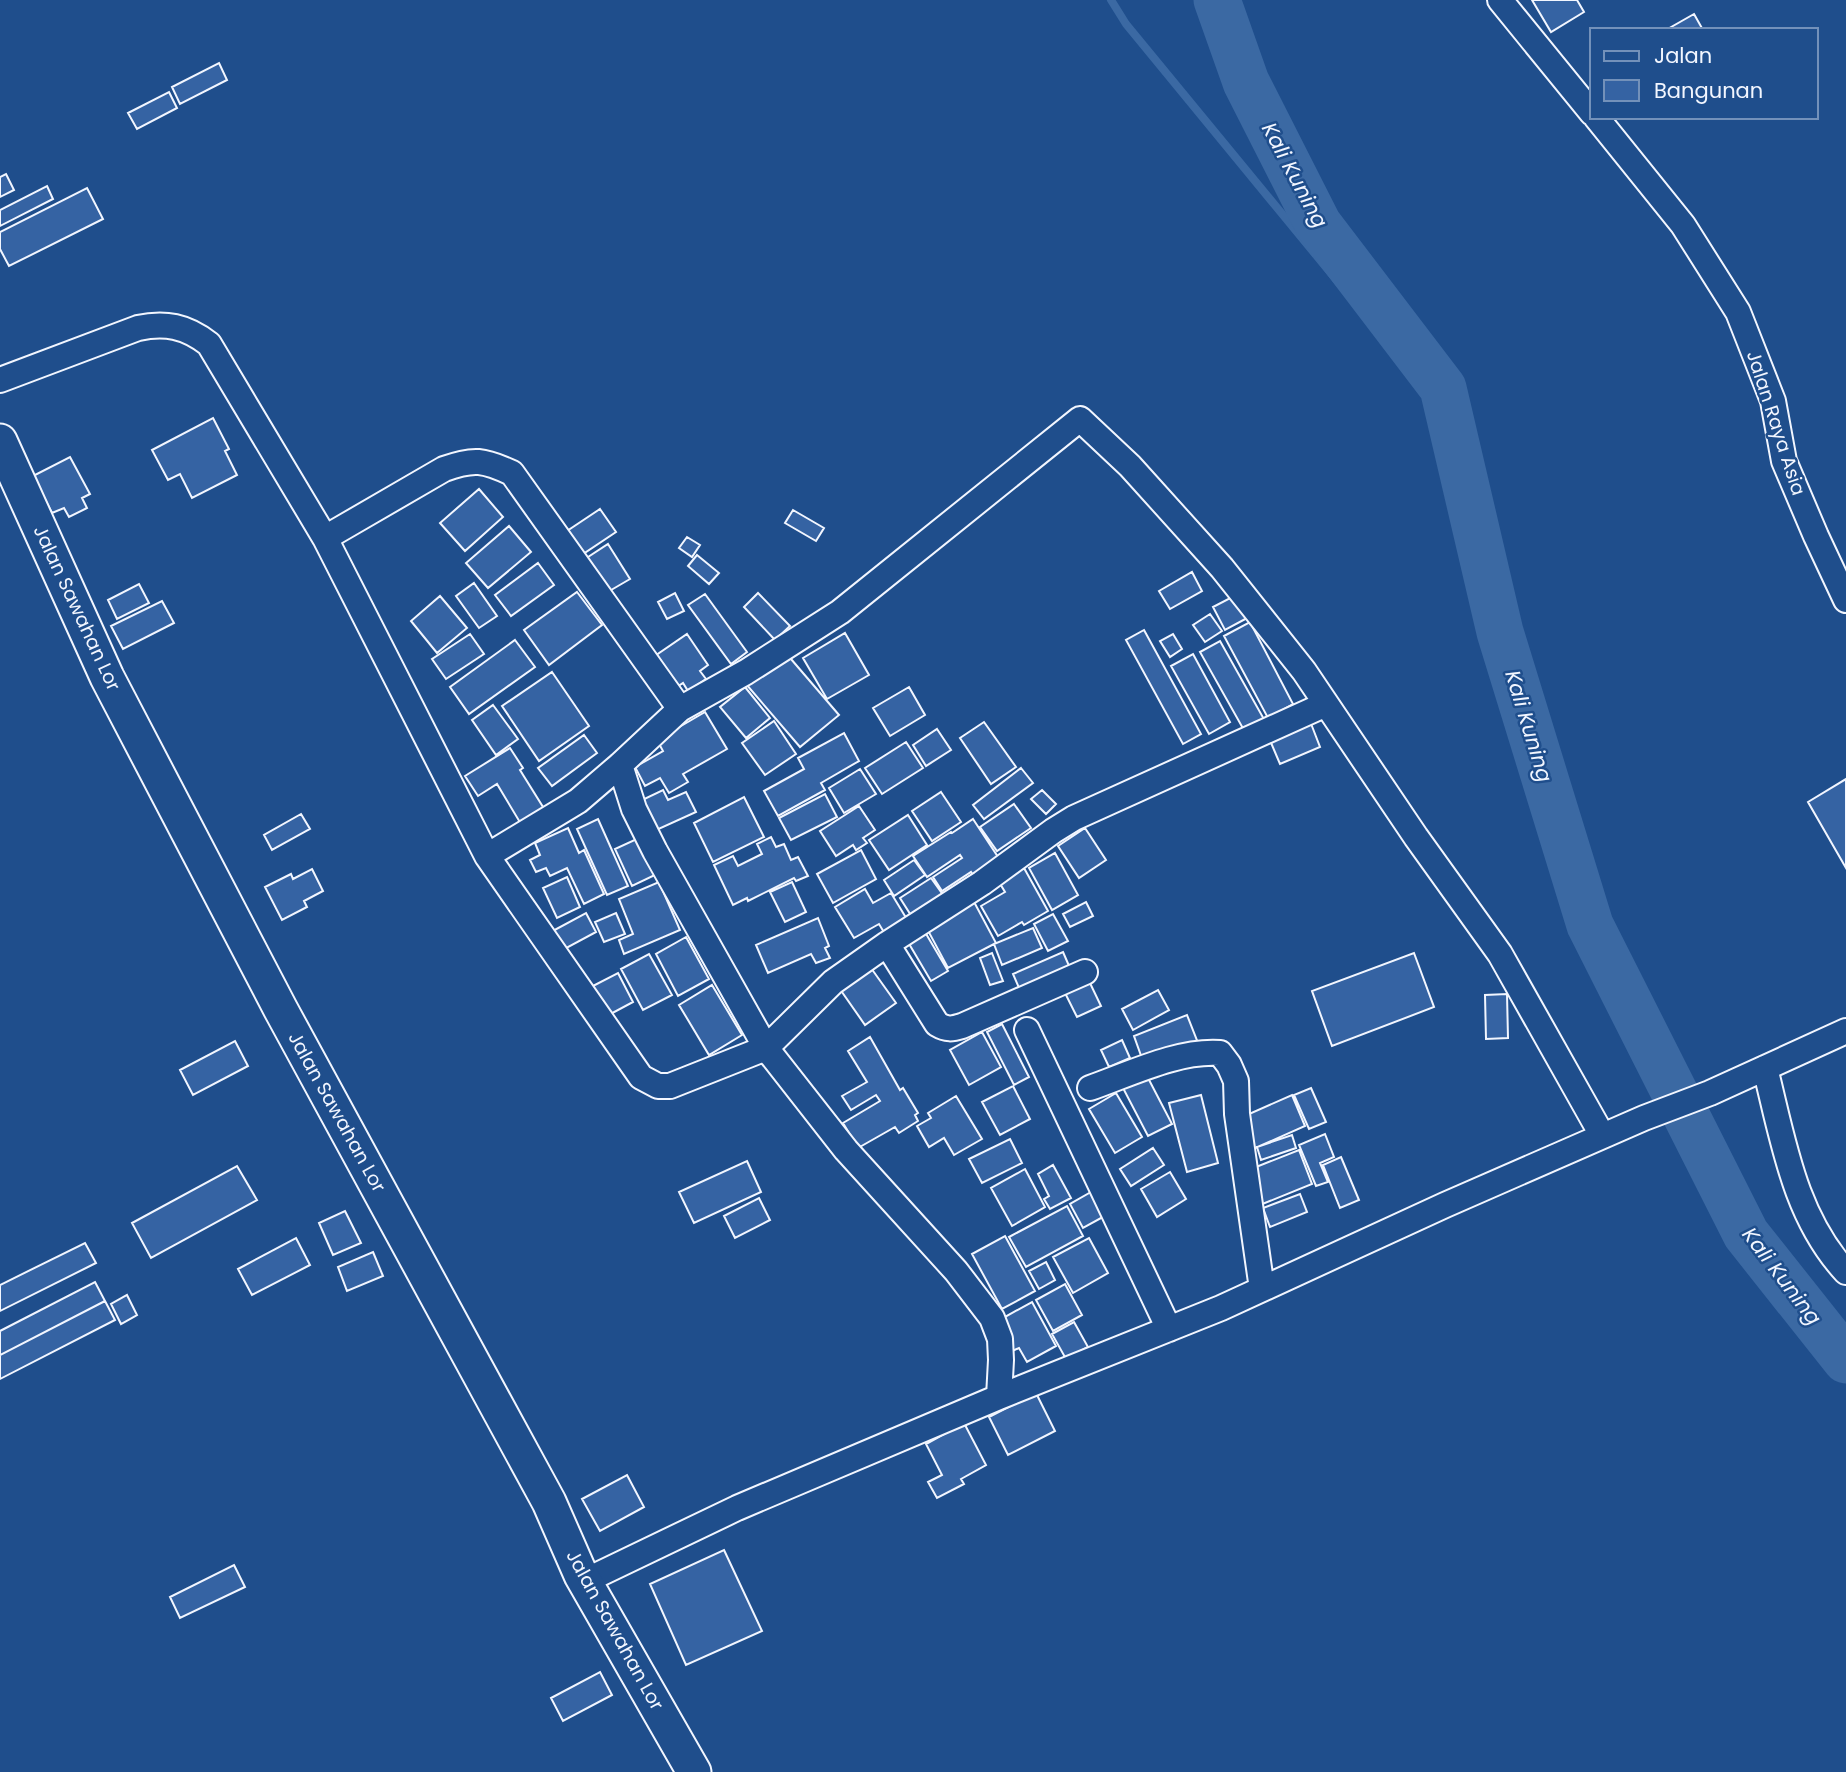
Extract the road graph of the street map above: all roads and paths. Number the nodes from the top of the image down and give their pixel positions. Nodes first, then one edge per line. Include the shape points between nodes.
1 (1500, 0) edge
2 (1590, 111) edge
3 (1598, 119) edge
4 (0, 380) edge
5 (0, 441) edge
6 (325, 538) junction
7 (1846, 600) edge
8 (1326, 704) junction
9 (680, 709) junction
10 (620, 765) junction
11 (487, 856) junction
12 (887, 944) junction
13 (1085, 972) dead end
14 (1027, 1030) dead end
15 (1846, 1031) edge
16 (766, 1048) junction
17 (1765, 1068) junction
18 (1090, 1088) dead end
19 (1602, 1135) junction
20 (1846, 1272) edge
21 (1262, 1289) junction
22 (1169, 1329) junction
23 (999, 1397) junction
24 (585, 1581) junction
25 (694, 1772) edge

1 - 2 street
3 - 7 street, Jalan Raya Asia via 1683,225 1738,312 1773,401 1784,461
4 - 6 street via 138,328 157,324 197,335 209,344
5 - 24 main road, Jalan Sawahan Lor via 107,677 281,1010 549,1502
6 - 9 street via 444,468 464,461 489,462 512,473
6 - 11 street
8 - 9 street via 1222,568 1130,466 1080,419 840,612
8 - 12 street via 1074,818
8 - 19 street via 1500,954
9 - 10 street
10 - 11 street via 578,801
10 - 16 street via 634,809 655,851
11 - 16 street via 641,1077 658,1086 670,1086
12 - 13 street via 944,1029 962,1026
12 - 16 street via 834,982
14 - 22 street
15 - 17 street
16 - 23 street via 846,1150 956,1271 992,1318 1000,1339
17 - 19 street
17 - 20 street via 1795,1184 1813,1227
18 - 21 street via 1183,1055 1220,1052 1236,1081
19 - 21 street
21 - 22 street
22 - 23 street
23 - 24 street via 737,1508
24 - 25 main road, Jalan Sawahan Lor

